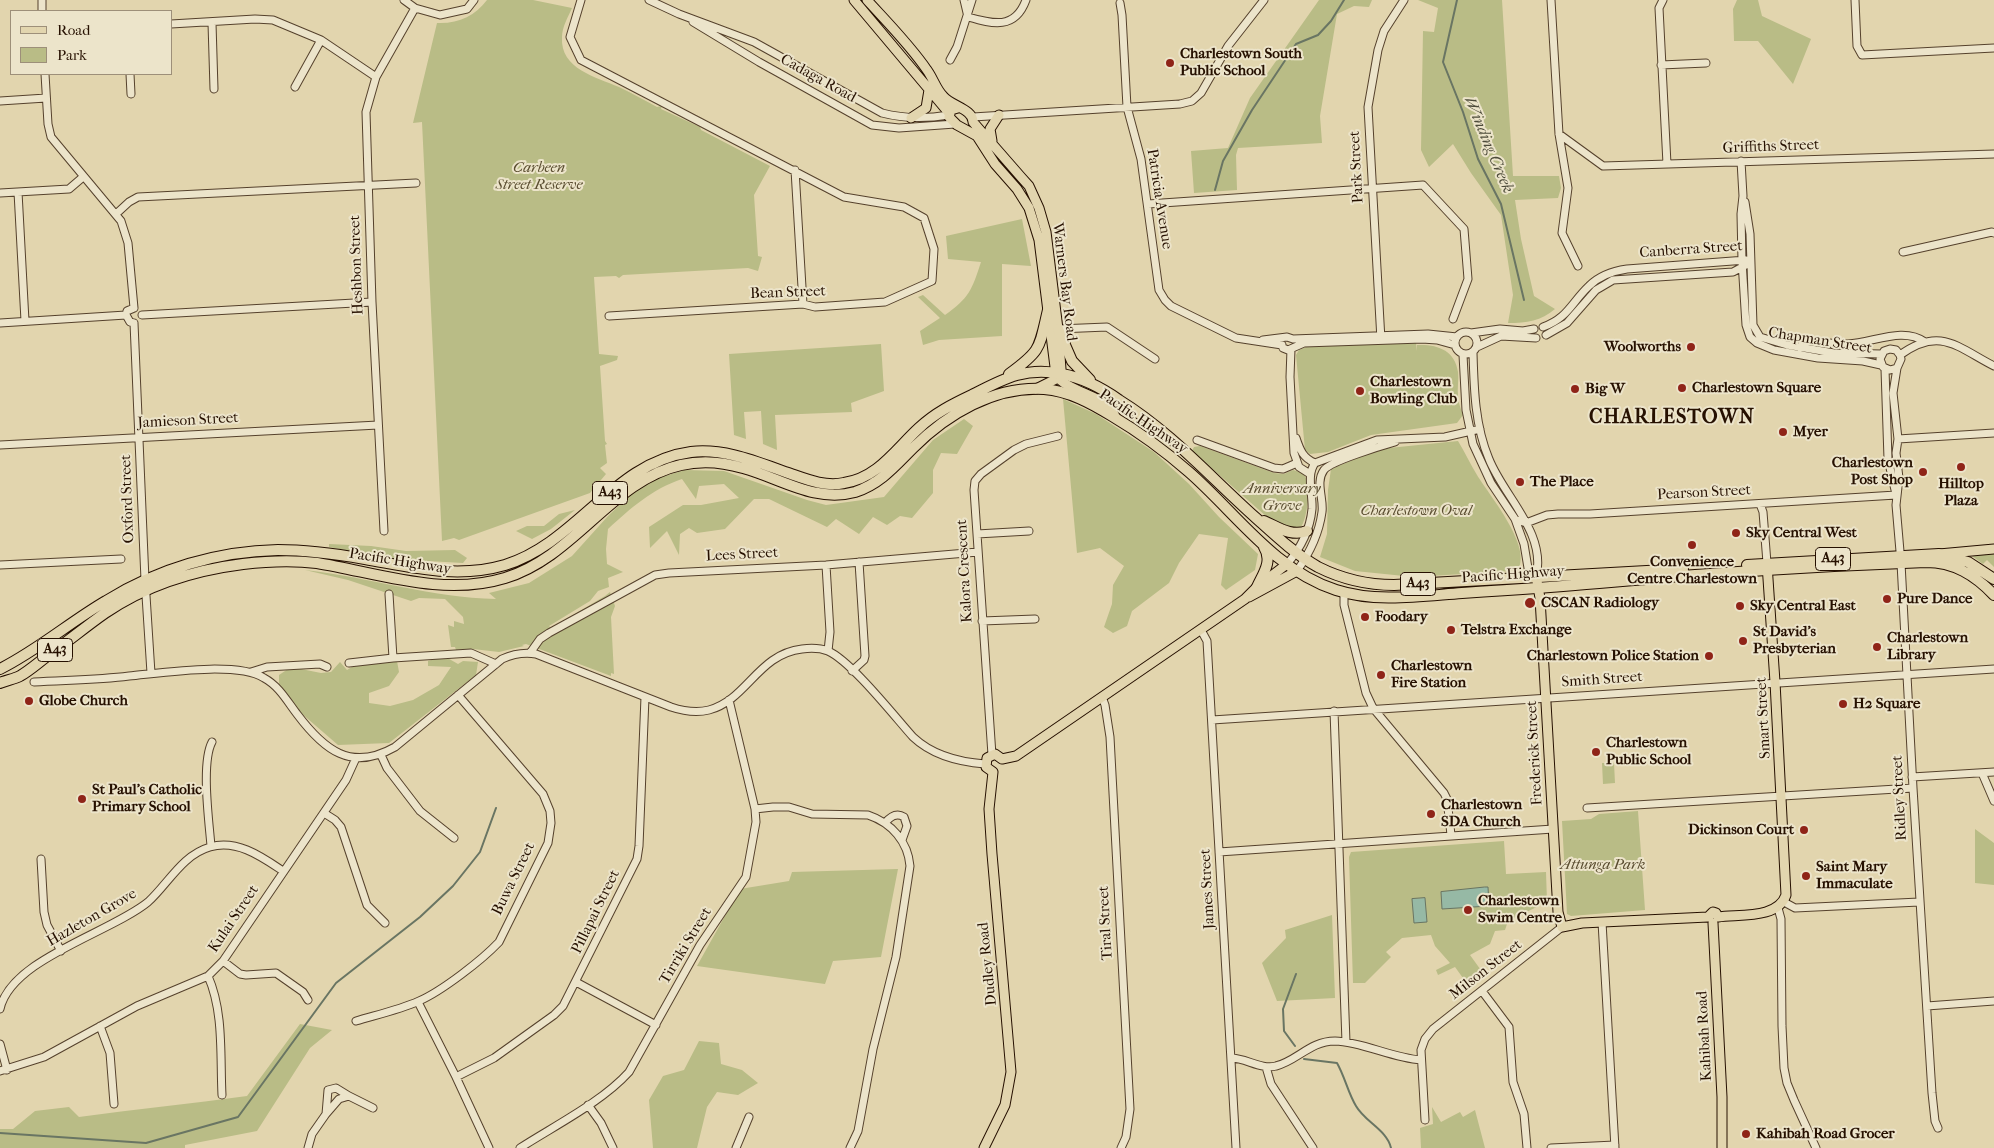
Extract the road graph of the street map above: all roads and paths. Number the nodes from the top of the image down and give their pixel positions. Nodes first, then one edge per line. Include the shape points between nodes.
1 (404, 0) edge
2 (474, 0) edge
3 (581, 0) edge
4 (649, 0) edge
5 (854, 0) edge
6 (866, 0) edge
7 (964, 0) edge
8 (972, 0) edge
9 (1026, 0) edge
10 (1264, 0) edge
11 (1404, 0) edge
12 (1551, 0) edge
13 (1654, 0) edge
14 (1663, 0) edge
15 (1855, 0) edge
16 (1120, 3) dead end
17 (415, 8) junction
18 (1659, 8) junction
19 (679, 14) junction
20 (968, 17) junction
21 (212, 22) junction
22 (172, 24) edge
23 (321, 40) junction
24 (1994, 48) edge
25 (950, 60) dead end
26 (1706, 63) dead end
27 (1662, 65) junction
28 (45, 75) edge
29 (130, 75) edge
30 (376, 77) junction
31 (295, 87) dead end
32 (214, 89) dead end
33 (929, 90) junction
34 (131, 94) dead end
35 (46, 98) junction
36 (0, 101) edge
37 (1127, 107) junction
38 (958, 108) junction
39 (949, 114) junction
40 (999, 115) junction
41 (911, 118) junction
42 (973, 119) junction
43 (959, 126) junction
44 (1558, 134) junction
45 (993, 142) junction
46 (1994, 154) edge
47 (1741, 161) junction
48 (1667, 164) junction
49 (795, 170) junction
50 (83, 177) junction
51 (416, 183) dead end
52 (367, 187) junction
53 (1372, 188) junction
54 (18, 192) junction
55 (0, 193) edge
56 (1743, 196) junction
57 (1148, 204) junction
58 (116, 214) junction
59 (1994, 233) edge
60 (1903, 252) dead end
61 (1751, 260) junction
62 (1742, 265) junction
63 (1578, 266) dead end
64 (372, 302) junction
65 (803, 304) junction
66 (134, 308) junction
67 (1048, 310) junction
68 (142, 315) junction
69 (126, 316) junction
70 (609, 316) dead end
71 (1453, 319) dead end
72 (25, 321) junction
73 (0, 323) edge
74 (134, 323) junction
75 (1543, 327) junction
76 (1058, 329) junction
77 (1534, 329) junction
78 (1471, 333) junction
79 (1546, 335) junction
80 (1381, 337) junction
81 (1284, 338) junction
82 (1536, 338) junction
83 (1292, 339) junction
84 (1253, 341) junction
85 (1456, 341) junction
86 (1925, 342) junction
87 (1282, 347) junction
88 (1292, 348) junction
89 (1800, 348) junction
90 (1475, 350) junction
91 (1463, 354) junction
92 (1882, 354) junction
93 (1900, 354) junction
94 (1155, 359) dead end
95 (1994, 366) edge
96 (1883, 367) junction
97 (1897, 368) junction
98 (1058, 375) junction
99 (1290, 377) junction
100 (1004, 378) junction
101 (1096, 386) junction
102 (1035, 389) junction
103 (1117, 419) junction
104 (378, 425) junction
105 (1293, 428) junction
106 (1480, 429) junction
107 (1470, 432) junction
108 (1888, 432) junction
109 (1994, 433) edge
110 (1058, 436) dead end
111 (1897, 436) junction
112 (139, 438) junction
113 (1407, 439) junction
114 (1197, 440) dead end
115 (0, 445) edge
116 (1888, 459) junction
117 (1897, 459) junction
118 (1297, 463) junction
119 (1315, 463) junction
120 (1310, 474) junction
121 (1896, 495) junction
122 (1760, 504) junction
123 (1254, 516) junction
124 (1515, 519) junction
125 (1526, 523) junction
126 (1307, 530) junction
127 (384, 531) dead end
128 (1029, 531) dead end
129 (977, 534) junction
130 (1262, 544) junction
131 (1994, 549) edge
132 (978, 552) junction
133 (1939, 554) junction
134 (1301, 556) junction
135 (121, 559) dead end
136 (1901, 559) junction
137 (859, 562) junction
138 (1286, 564) junction
139 (0, 565) edge
140 (826, 565) junction
141 (1767, 567) junction
142 (1297, 571) junction
143 (1536, 577) junction
144 (1994, 579) edge
145 (145, 585) junction
146 (1257, 587) junction
147 (1538, 588) junction
148 (1344, 592) junction
149 (1993, 592) edge
150 (389, 594) dead end
151 (1245, 599) junction
152 (1034, 619) dead end
153 (982, 621) junction
154 (1201, 630) junction
155 (828, 651) junction
156 (530, 653) junction
157 (393, 658) junction
158 (349, 663) dead end
159 (496, 664) junction
160 (327, 667) dead end
161 (0, 669) edge
162 (1994, 669) edge
163 (852, 671) junction
164 (251, 672) junction
165 (151, 673) junction
166 (1907, 675) junction
167 (0, 682) edge
168 (34, 682) dead end
169 (1775, 682) junction
170 (458, 695) junction
171 (645, 697) junction
172 (1102, 697) junction
173 (1545, 697) junction
174 (729, 700) junction
175 (1373, 708) junction
176 (1334, 711) junction
177 (1212, 720) junction
178 (212, 742) dead end
179 (381, 754) junction
180 (992, 755) junction
181 (356, 758) junction
182 (1002, 759) junction
183 (986, 764) junction
184 (993, 772) junction
185 (1994, 772) edge
186 (1982, 773) junction
187 (1912, 777) junction
188 (1912, 788) junction
189 (1782, 797) junction
190 (1994, 801) edge
191 (1587, 808) dead end
192 (755, 809) junction
193 (324, 813) junction
194 (885, 823) junction
195 (1553, 829) junction
196 (1451, 835) junction
197 (454, 838) dead end
198 (902, 840) junction
199 (1340, 843) junction
200 (210, 846) junction
201 (1219, 852) junction
202 (41, 860) dead end
203 (284, 871) junction
204 (1919, 902) junction
205 (1781, 905) junction
206 (1713, 919) junction
207 (385, 922) dead end
208 (1602, 922) junction
209 (1562, 927) junction
210 (61, 951) junction
211 (223, 962) junction
212 (208, 976) junction
213 (576, 982) junction
214 (1482, 991) junction
215 (1, 999) edge
216 (308, 1000) dead end
217 (1994, 1001) edge
218 (418, 1002) junction
219 (1927, 1006) junction
220 (0, 1009) edge
221 (356, 1021) dead end
222 (656, 1025) junction
223 (100, 1026) junction
224 (1346, 1042) junction
225 (0, 1044) edge
226 (1231, 1058) junction
227 (1422, 1060) junction
228 (1266, 1067) junction
229 (3, 1070) edge
230 (456, 1077) junction
231 (222, 1095) dead end
232 (349, 1096) junction
233 (114, 1104) dead end
234 (588, 1105) junction
235 (373, 1108) dead end
236 (326, 1114) junction
237 (749, 1117) dead end
238 (1425, 1120) dead end
239 (1938, 1128) dead end
240 (1615, 1146) edge
241 (308, 1148) edge
242 (489, 1148) edge
243 (520, 1148) edge
244 (613, 1148) edge
245 (736, 1148) edge
246 (850, 1148) edge
247 (984, 1148) edge
248 (1121, 1148) edge
249 (1236, 1148) edge
250 (1313, 1148) edge
251 (1527, 1148) edge
252 (1551, 1148) edge
253 (1722, 1148) edge
254 (1816, 1148) edge

1 - 17 street
2 - 17 street via 467,9 440,15
3 - 49 street via 570,37 580,60
4 - 19 street, Cadaga Road
5 - 33 main road, Warners Bay Road
6 - 38 main road, Warners Bay Road via 927,70 944,98
7 - 20 street
8 - 20 street
9 - 20 street via 1016,17 1007,22 992,24
10 - 37 street via 1228,46 1196,99 1183,104
11 - 53 street, Park Street via 1384,31 1369,98
12 - 44 street
13 - 18 street
14 - 18 street
15 - 24 street via 1857,46 1862,56
16 - 37 street, Patricia Avenue
17 - 30 street, Heshbon Street
18 - 27 street
19 - 41 street, Cadaga Road via 754,42 882,113
19 - 43 street, Cadaga Road via 872,125 899,128
20 - 25 street
21 - 22 street
21 - 23 street via 273,20
21 - 32 street
23 - 30 street
23 - 31 street
26 - 27 street
27 - 48 street
28 - 35 street
29 - 34 street
30 - 52 street, Heshbon Street via 366,112
33 - 39 main road, Warners Bay Road
33 - 41 main road via 926,108
35 - 36 street
35 - 50 street via 51,137
37 - 40 street
37 - 57 street, Patricia Avenue via 1141,159
38 - 39 main road
38 - 42 main road, Warners Bay Road via 965,110
39 - 41 street, Cadaga Road
39 - 43 main road, Warners Bay Road
40 - 42 street
40 - 45 main road via 990,130
42 - 43 main road via 969,127
42 - 45 main road, Warners Bay Road
43 - 67 main road, Warners Bay Road via 980,140 1029,208 1039,240
44 - 48 street, Griffiths Street via 1603,166
44 - 63 street via 1568,188 1562,233
45 - 76 main road, Warners Bay Road via 1029,186 1039,208 1046,232
46 - 47 street, Griffiths Street
47 - 48 street, Griffiths Street
47 - 56 street, Chapman Street
49 - 65 street
49 - 65 street, Bean Street via 844,197 904,208 924,218 934,249 932,281 885,302 815,307
50 - 54 street via 69,189
50 - 58 street
51 - 52 street
52 - 58 street via 138,197
52 - 64 street, Heshbon Street
53 - 57 street
53 - 71 street via 1423,185 1464,229 1468,279
53 - 80 street, Park Street
54 - 55 street
54 - 72 street
56 - 61 street, Chapman Street via 1748,215
56 - 62 street, Chapman Street
57 - 84 street, Patricia Avenue via 1158,290 1165,300 1236,338
58 - 66 street via 127,236
59 - 60 street
61 - 62 street, Canberra Street
61 - 89 street, Chapman Street via 1754,329 1765,340
62 - 75 street, Canberra Street via 1614,272 1589,286 1568,312
62 - 79 street, Canberra Street via 1734,272 1608,282 1596,290 1566,323
62 - 96 street, Chapman Street via 1746,325 1750,337 1757,344 1774,350 1818,358 1863,361
64 - 68 street
64 - 104 street, Heshbon Street
65 - 70 street, Bean Street
66 - 68 street
66 - 69 street via 127,311
67 - 98 main road, Warners Bay Road
67 - 100 highway via 1038,348
68 - 74 street
69 - 72 street
69 - 74 street
72 - 73 street
74 - 112 street, Oxford Street
75 - 77 street
75 - 79 street
76 - 94 street via 1107,327
76 - 98 main road, Warners Bay Road
76 - 101 highway via 1072,362
77 - 78 street
77 - 82 street
78 - 85 street via 1463,332
78 - 90 street via 1477,339
79 - 82 street via 1543,339
80 - 83 street
80 - 85 street
80 - 88 street via 1304,343
81 - 83 street, Patricia Avenue
81 - 84 street, Patricia Avenue
81 - 87 street
82 - 90 street via 1501,336
83 - 88 street
84 - 87 street, Patricia Avenue
85 - 91 street via 1458,352
86 - 89 street, Chapman Street via 1904,334 1848,344 1804,341
86 - 93 street, Chapman Street
86 - 95 street, Chapman Street via 1949,342
87 - 88 street, Patricia Avenue
87 - 99 street
88 - 99 street
89 - 92 street, Chapman Street via 1834,353
90 - 91 street
90 - 106 street, Frederick Street via 1474,381
91 - 107 street, Frederick Street
92 - 93 street via 1890,349
92 - 96 street
93 - 97 street via 1901,362
96 - 97 street
96 - 108 street, Ridley Street
97 - 111 street, Ridley Street via 1893,393
98 - 100 highway, Pacific Highway / A43 via 1031,372
98 - 101 highway, Pacific Highway / A43
98 - 102 main road
98 - 103 main road via 1108,406
99 - 105 street
100 - 145 highway, Pacific Highway / A43 via 936,414 886,462 850,482 820,483 718,453 678,454 638,471 546,545 497,567 445,572 318,552 261,551 208,558 176,568
101 - 123 highway, Pacific Highway / A43 via 1162,430
102 - 103 highway, Pacific Highway / A43 via 1065,393 1089,402
102 - 145 highway, Pacific Highway / A43 via 1010,392 969,405 915,445 880,480 847,494 824,494 798,488 746,468 721,463 700,462 666,469 622,495 536,566 491,582 441,585 285,561 201,571
103 - 130 highway, Pacific Highway / A43 via 1189,472
104 - 112 street, Jamieson Street
104 - 127 street, Heshbon Street
105 - 118 street
105 - 119 street via 1302,455
106 - 107 street
106 - 125 street, Frederick Street via 1489,460
107 - 113 street
107 - 124 street, Frederick Street via 1485,472
108 - 111 street
108 - 116 street, Ridley Street
109 - 111 street
110 - 129 street, Kalora Crescent via 1014,450 975,481
111 - 117 street, Ridley Street
112 - 115 street, Jamieson Street
112 - 145 street, Oxford Street
113 - 119 street via 1372,441
113 - 134 street via 1362,452 1325,468 1320,481 1322,514 1314,542
114 - 118 street via 1274,468 1283,469
116 - 117 street
116 - 121 street, Ridley Street
117 - 121 street, Ridley Street
118 - 120 street
119 - 120 street
120 - 126 street via 1312,508
121 - 122 street, Pearson Street
121 - 136 street, Ridley Street
122 - 125 street, Pearson Street via 1558,514
122 - 141 street, Smart Street
123 - 126 highway via 1290,532
123 - 134 highway, Pacific Highway / A43
124 - 125 street
124 - 143 street, Frederick Street via 1528,568
125 - 143 street, Frederick Street via 1538,559
126 - 134 street
128 - 129 street
129 - 132 street, Kalora Crescent
130 - 138 highway, Pacific Highway / A43
130 - 146 highway via 1269,560
131 - 133 main road
132 - 137 street, Lees Street
132 - 153 street, Kalora Crescent
133 - 136 highway, Pacific Highway / A43
133 - 144 highway, Pacific Highway / A43 via 1968,562
134 - 138 street
134 - 142 street
134 - 143 highway, Pacific Highway / A43 via 1343,577 1383,585
135 - 139 street
136 - 141 highway, Pacific Highway / A43
136 - 149 highway, Pacific Highway / A43 via 1954,566
136 - 166 street, Ridley Street
137 - 140 street, Lees Street
137 - 163 street via 865,656
138 - 142 highway, Pacific Highway / A43
138 - 146 main road
140 - 155 street
140 - 156 street, Lees Street via 655,576 549,632
141 - 143 highway, Pacific Highway / A43
141 - 147 highway, Pacific Highway / A43
141 - 169 main road, Smart Street
142 - 148 highway, Pacific Highway / A43
142 - 151 main road
143 - 147 main road, Frederick Street
145 - 161 highway, Pacific Highway / A43 via 107,600
145 - 165 street, Oxford Street
145 - 167 highway, Pacific Highway / A43 via 21,676
146 - 151 main road
147 - 148 highway, Pacific Highway / A43 via 1401,597
147 - 173 main road, Frederick Street
148 - 175 street via 1344,605
150 - 157 street
151 - 154 main road
152 - 153 street
153 - 180 street, Kalora Crescent
154 - 172 main road
154 - 177 street, James Street via 1207,641
155 - 163 street
155 - 174 street via 810,648 778,656 762,667
156 - 159 street via 508,656
156 - 171 street
157 - 158 street
157 - 159 street via 471,653
159 - 170 street
160 - 164 street via 320,664 268,667
162 - 166 street, Smith Street
163 - 183 street via 924,746 954,760
164 - 165 street via 224,669
164 - 181 street via 264,677 278,689 316,738 342,755
165 - 168 street
166 - 169 street, Smith Street
166 - 187 street, Ridley Street
169 - 173 street, Smith Street
169 - 189 main road, Smart Street
170 - 179 street
170 - 218 street, Buwa Street via 543,794 550,812 550,835 499,942 482,958
171 - 174 street via 679,710 693,711 708,710
171 - 213 street, Pillapai Street via 636,859
172 - 182 main road via 1016,756
172 - 248 street, Tiral Street via 1110,737 1130,1109
173 - 175 street, Smith Street
173 - 195 main road, Frederick Street
174 - 192 street, Tirriki Street
175 - 176 street, Smith Street
175 - 196 street via 1444,793
176 - 177 street, Smith Street
176 - 199 street
177 - 201 street, James Street
178 - 200 street via 207,772
179 - 181 street
179 - 197 street via 387,768 420,811
180 - 182 main road
180 - 183 main road
181 - 193 street, Kulai Street
182 - 184 main road via 1000,769
183 - 184 main road
184 - 247 main road, Dudley Road via 989,809 1012,1072 1005,1105
185 - 186 street
186 - 187 street
186 - 190 street
187 - 188 street, Ridley Street
188 - 189 street
188 - 204 street, Ridley Street
189 - 191 street
189 - 205 main road, Smart Street via 1786,886
192 - 194 street via 789,807 812,814 860,814
192 - 222 street, Tirriki Street via 756,822 746,877 700,945
193 - 203 street, Kulai Street
193 - 207 street via 341,827 367,905
194 - 198 street
194 - 198 street via 896,815 904,818 907,826
195 - 196 street
195 - 209 main road, Frederick Street via 1558,912
196 - 199 street
198 - 246 street via 910,866 896,957 873,1049 858,1131
199 - 201 street
199 - 224 street
200 - 203 street via 242,848
200 - 210 street, Hazleton Grove via 196,853 148,901 124,918
201 - 226 street, James Street
202 - 210 street via 44,912
203 - 211 street, Kulai Street
204 - 205 street, Milson Street via 1795,908
204 - 219 street, Ridley Street
205 - 206 main road, Milson Street via 1759,913
205 - 254 street via 1784,1068 1787,1083
206 - 208 main road, Milson Street
206 - 253 main road, Kahibah Road
208 - 209 main road, Milson Street
208 - 240 street
209 - 214 street, Milson Street
210 - 215 street, Hazleton Grove via 17,979
211 - 212 street, Kulai Street
211 - 216 street via 240,974 276,973
212 - 223 street, Kulai Street via 137,1006
212 - 231 street via 218,1009
213 - 222 street
213 - 230 street, Pillapai Street via 554,1015 494,1058
214 - 227 street, Milson Street via 1433,1029 1423,1044
214 - 251 street via 1509,1027 1513,1079 1524,1114
215 - 220 street, Hazleton Grove
217 - 219 street
218 - 221 street, Buwa Street
218 - 230 street
219 - 239 street, Ridley Street via 1932,1093
222 - 234 street, Tirriki Street via 629,1072
223 - 229 street, Kulai Street via 44,1057
223 - 233 street via 110,1053
224 - 227 street via 1404,1059
224 - 228 street via 1316,1045 1281,1064
225 - 229 street
226 - 228 street
226 - 249 street, James Street
227 - 238 street, Milson Street
228 - 250 street via 1271,1084
230 - 242 street
232 - 235 street
232 - 236 street via 339,1099
232 - 236 street via 336,1088 328,1090
234 - 243 street, Tirriki Street
234 - 244 street
236 - 241 street via 312,1134
237 - 245 street
240 - 252 street

